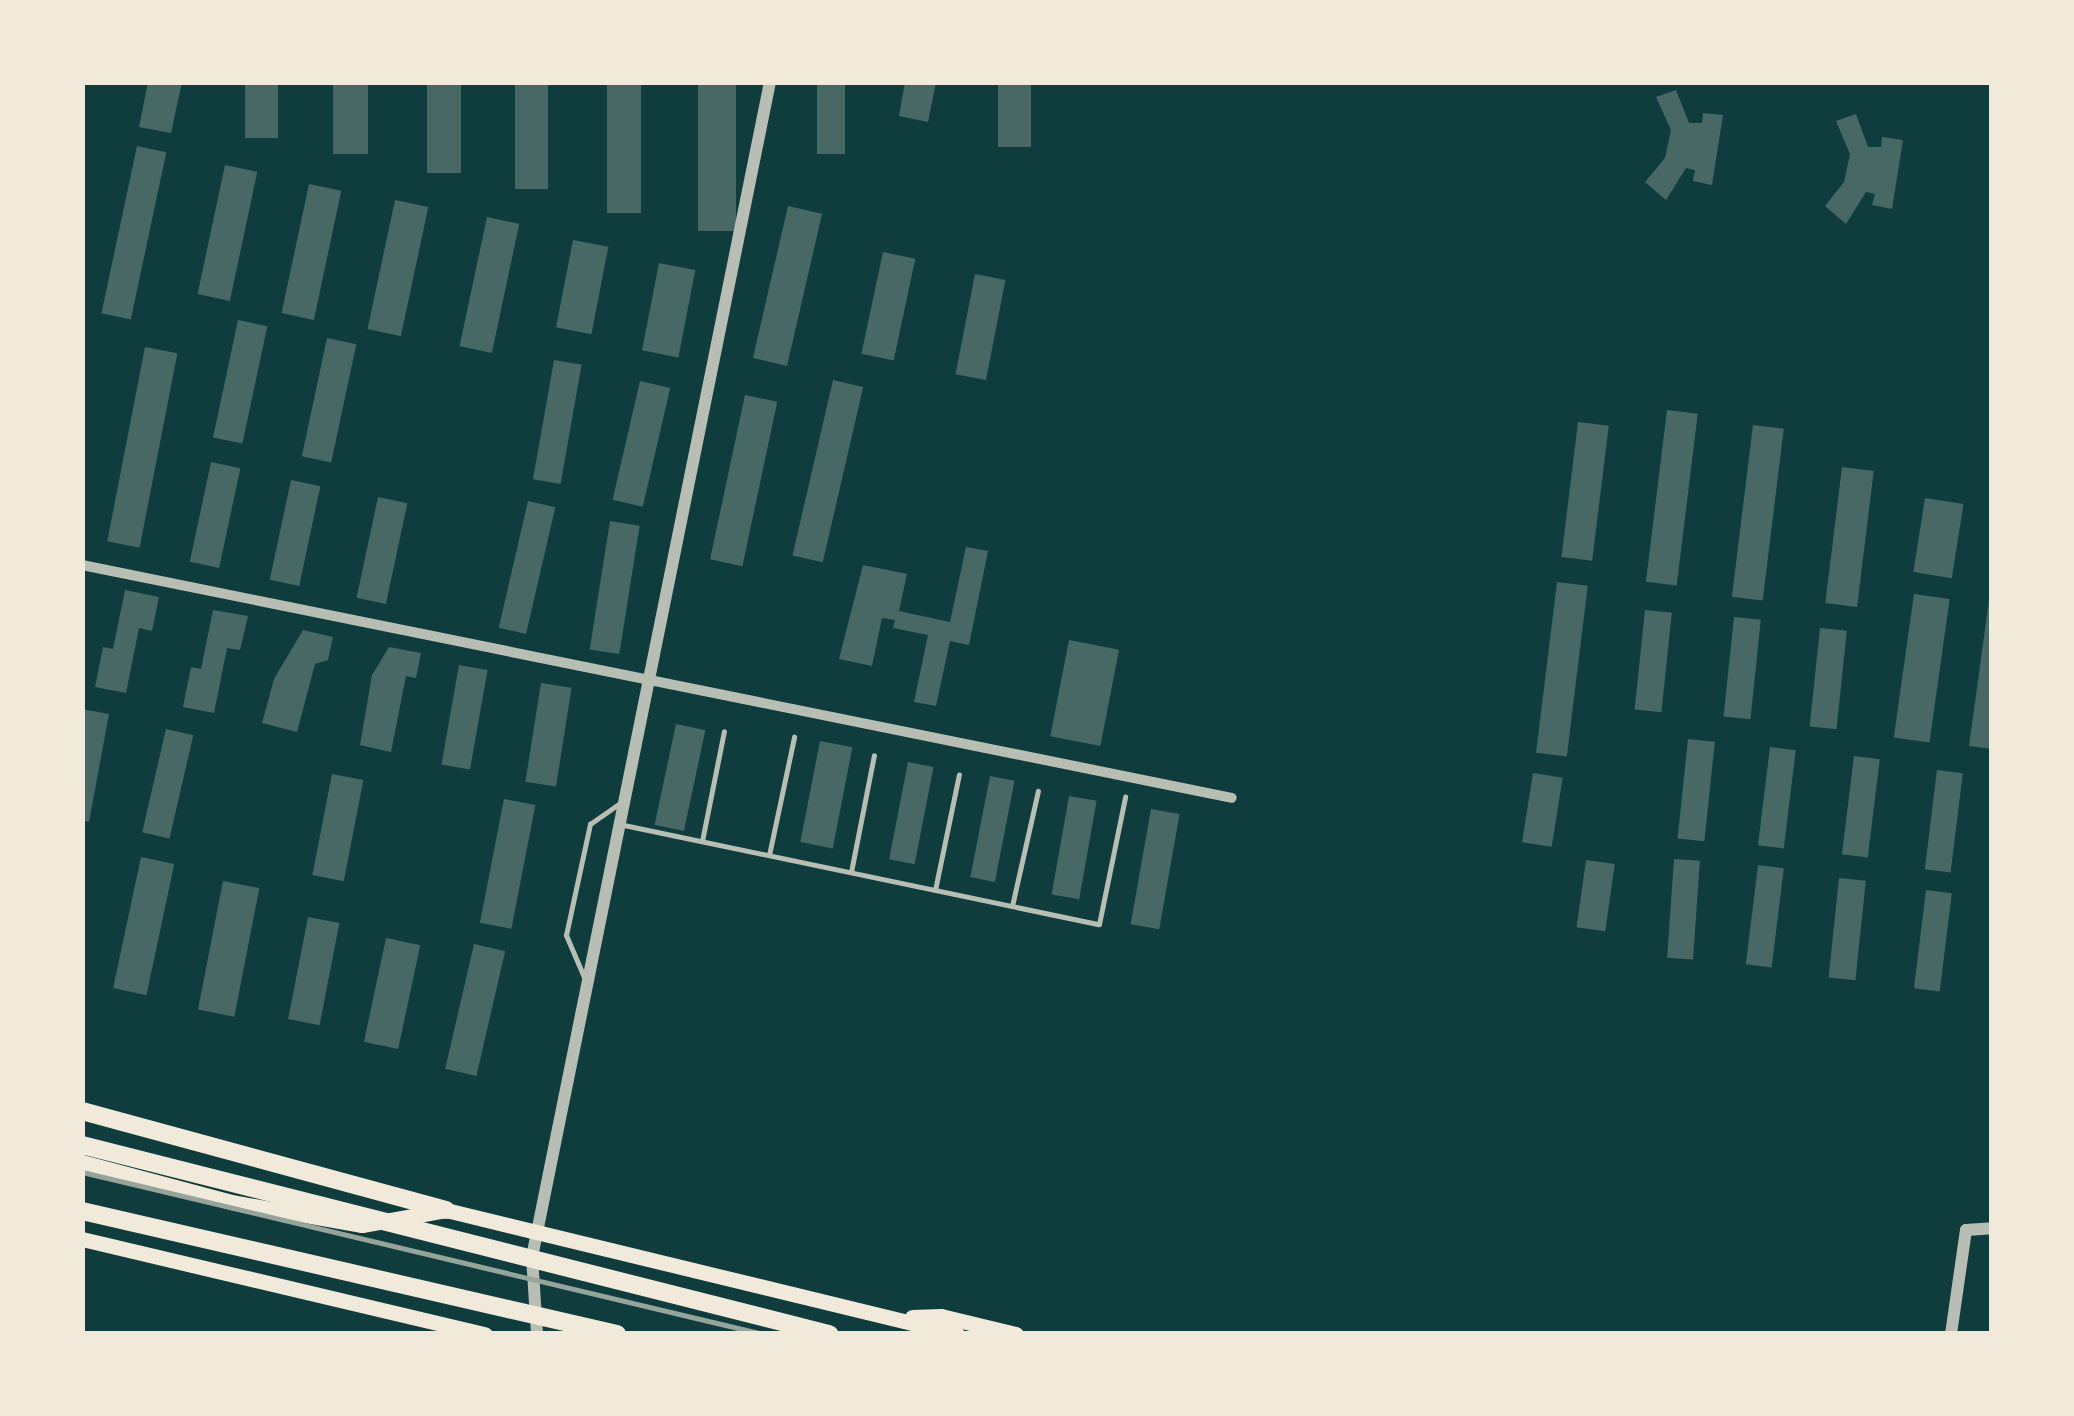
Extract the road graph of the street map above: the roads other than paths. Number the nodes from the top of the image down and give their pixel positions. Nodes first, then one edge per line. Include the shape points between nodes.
1 (770, 82) edge
2 (82, 565) edge
3 (646, 681) junction
4 (724, 730) dead end
5 (794, 737) dead end
6 (874, 755) dead end
7 (959, 774) dead end
8 (1038, 790) dead end
9 (1125, 797) dead end
10 (1232, 798) dead end
11 (621, 802) junction
12 (616, 823) junction
13 (702, 841) junction
14 (770, 855) junction
15 (850, 872) junction
16 (935, 890) junction
17 (1012, 906) junction
18 (586, 982) junction
19 (82, 1110) edge
20 (82, 1145) edge
21 (82, 1162) edge
22 (446, 1210) junction
23 (82, 1211) edge
24 (1992, 1228) edge
25 (539, 1230) junction
26 (82, 1239) edge
27 (893, 1318) junction
28 (486, 1334) edge
29 (537, 1334) edge
30 (617, 1334) edge
31 (830, 1334) edge
32 (957, 1334) edge
33 (1016, 1334) edge
34 (1951, 1334) edge

1 - 3 street
2 - 3 street
3 - 10 street
3 - 11 street
4 - 13 lane
5 - 14 lane
6 - 15 lane
7 - 16 lane
8 - 17 lane
9 - 17 lane via 1099,924
11 - 12 street
11 - 18 lane via 590,824 566,935
12 - 13 lane
12 - 18 street
13 - 14 lane
14 - 15 lane
15 - 16 lane
16 - 17 lane
18 - 25 street
19 - 22 highway
20 - 31 highway
21 - 22 main road via 231,1202 362,1225
22 - 25 main road
23 - 30 highway
24 - 34 street via 1966,1230
25 - 27 main road
25 - 29 street via 532,1257
26 - 28 main road
27 - 32 main road
27 - 33 main road via 941,1316

